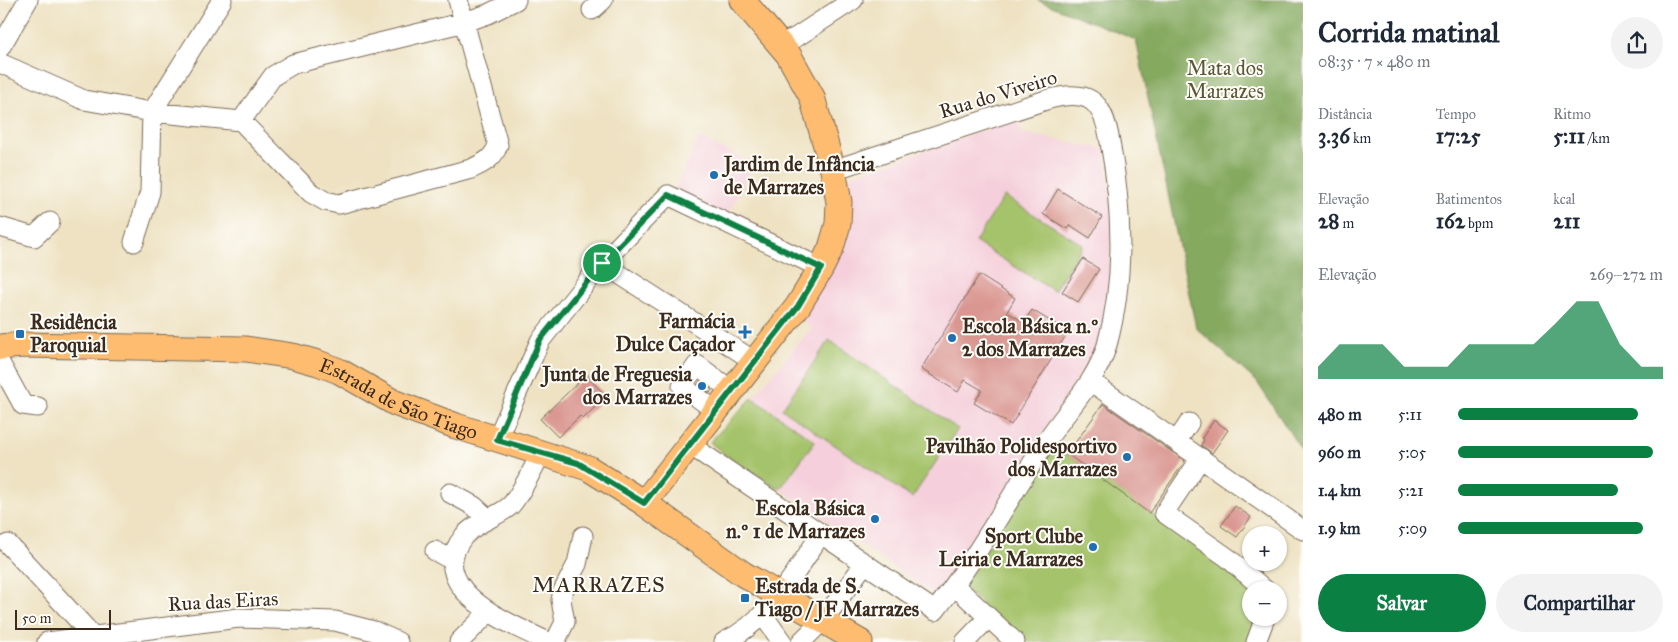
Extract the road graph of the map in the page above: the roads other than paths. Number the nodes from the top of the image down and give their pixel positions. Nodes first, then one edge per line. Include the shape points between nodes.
1 (28, 0) edge
2 (222, 0) edge
3 (458, 0) edge
4 (516, 0) edge
5 (742, 0) edge
6 (756, 0) edge
7 (853, 0) edge
8 (465, 22) junction
9 (788, 41) junction
10 (0, 48) edge
11 (0, 62) edge
12 (152, 112) junction
13 (241, 121) junction
14 (833, 170) junction
15 (50, 222) dead end
16 (0, 227) edge
17 (134, 242) dead end
18 (602, 263) junction
19 (818, 274) junction
20 (0, 347) edge
21 (754, 362) junction
22 (0, 363) edge
23 (1090, 381) junction
24 (731, 390) junction
25 (38, 407) dead end
26 (716, 411) junction
27 (1190, 423) dead end
28 (497, 440) junction
29 (1177, 441) junction
30 (690, 445) junction
31 (542, 452) junction
32 (1201, 458) junction
33 (450, 493) dead end
34 (644, 503) junction
35 (487, 518) junction
36 (1303, 530) edge
37 (821, 534) junction
38 (583, 536) dead end
39 (8, 544) dead end
40 (435, 551) dead end
41 (452, 560) junction
42 (865, 563) junction
43 (1255, 581) edge
44 (955, 586) junction
45 (781, 594) junction
46 (490, 612) junction
47 (763, 615) junction
48 (988, 618) junction
49 (824, 619) junction
50 (1262, 626) edge
51 (93, 636) junction
52 (48, 642) edge
53 (398, 642) edge
54 (459, 642) edge
55 (548, 642) edge
56 (555, 642) edge
57 (724, 642) edge
58 (782, 642) edge
59 (801, 642) edge
60 (860, 642) edge
61 (965, 642) edge
62 (1015, 642) edge
63 (1256, 642) edge

1 - 10 street
2 - 12 street
3 - 8 street
4 - 8 street
5 - 9 main road
6 - 9 main road via 774,15
7 - 9 street
8 - 13 street via 293,64 273,76
8 - 13 street via 498,145 494,155 484,164 339,204 311,193
9 - 14 main road via 807,62 812,97
11 - 12 street via 84,100
12 - 13 street
12 - 17 street via 150,192
14 - 19 main road via 838,224
14 - 23 street, Rua do Viveiro via 1046,100 1065,95 1085,96 1099,108 1107,123 1119,220 1118,275 1108,363
15 - 16 street via 34,237
18 - 19 street via 668,195
18 - 21 street
18 - 28 street via 540,340
19 - 21 main road via 798,306
20 - 28 main road, Estrada de São Tiago via 246,349 293,356 339,371 395,403
21 - 24 main road
22 - 25 street via 23,405
23 - 29 street
23 - 44 street, Rua do Viveiro via 1050,436
24 - 26 main road
24 - 26 street via 697,365 682,386
26 - 30 main road
27 - 29 street
28 - 31 main road, Estrada de São Tiago
29 - 32 street
30 - 34 main road
30 - 37 street
31 - 34 main road, Estrada de São Tiago via 588,468
31 - 35 street via 511,505
32 - 36 street
32 - 43 street via 1164,513
33 - 35 street via 474,506
34 - 45 main road, Estrada de São Tiago via 743,574
35 - 41 street via 466,535
37 - 42 street
37 - 45 street
38 - 56 street via 577,564 562,591 565,622
39 - 51 street
40 - 41 street
41 - 46 street via 459,585
42 - 44 street, Rua do Viveiro via 935,610
42 - 49 street
44 - 48 street
45 - 47 street
45 - 49 main road, Estrada de São Tiago
46 - 54 street
46 - 55 street
47 - 57 street
47 - 58 street
48 - 61 street
48 - 62 street
49 - 59 street
49 - 60 main road, Estrada de São Tiago
50 - 63 street
51 - 52 street, Rua das Eiras
51 - 53 street, Rua das Eiras via 238,618 335,621 374,631

